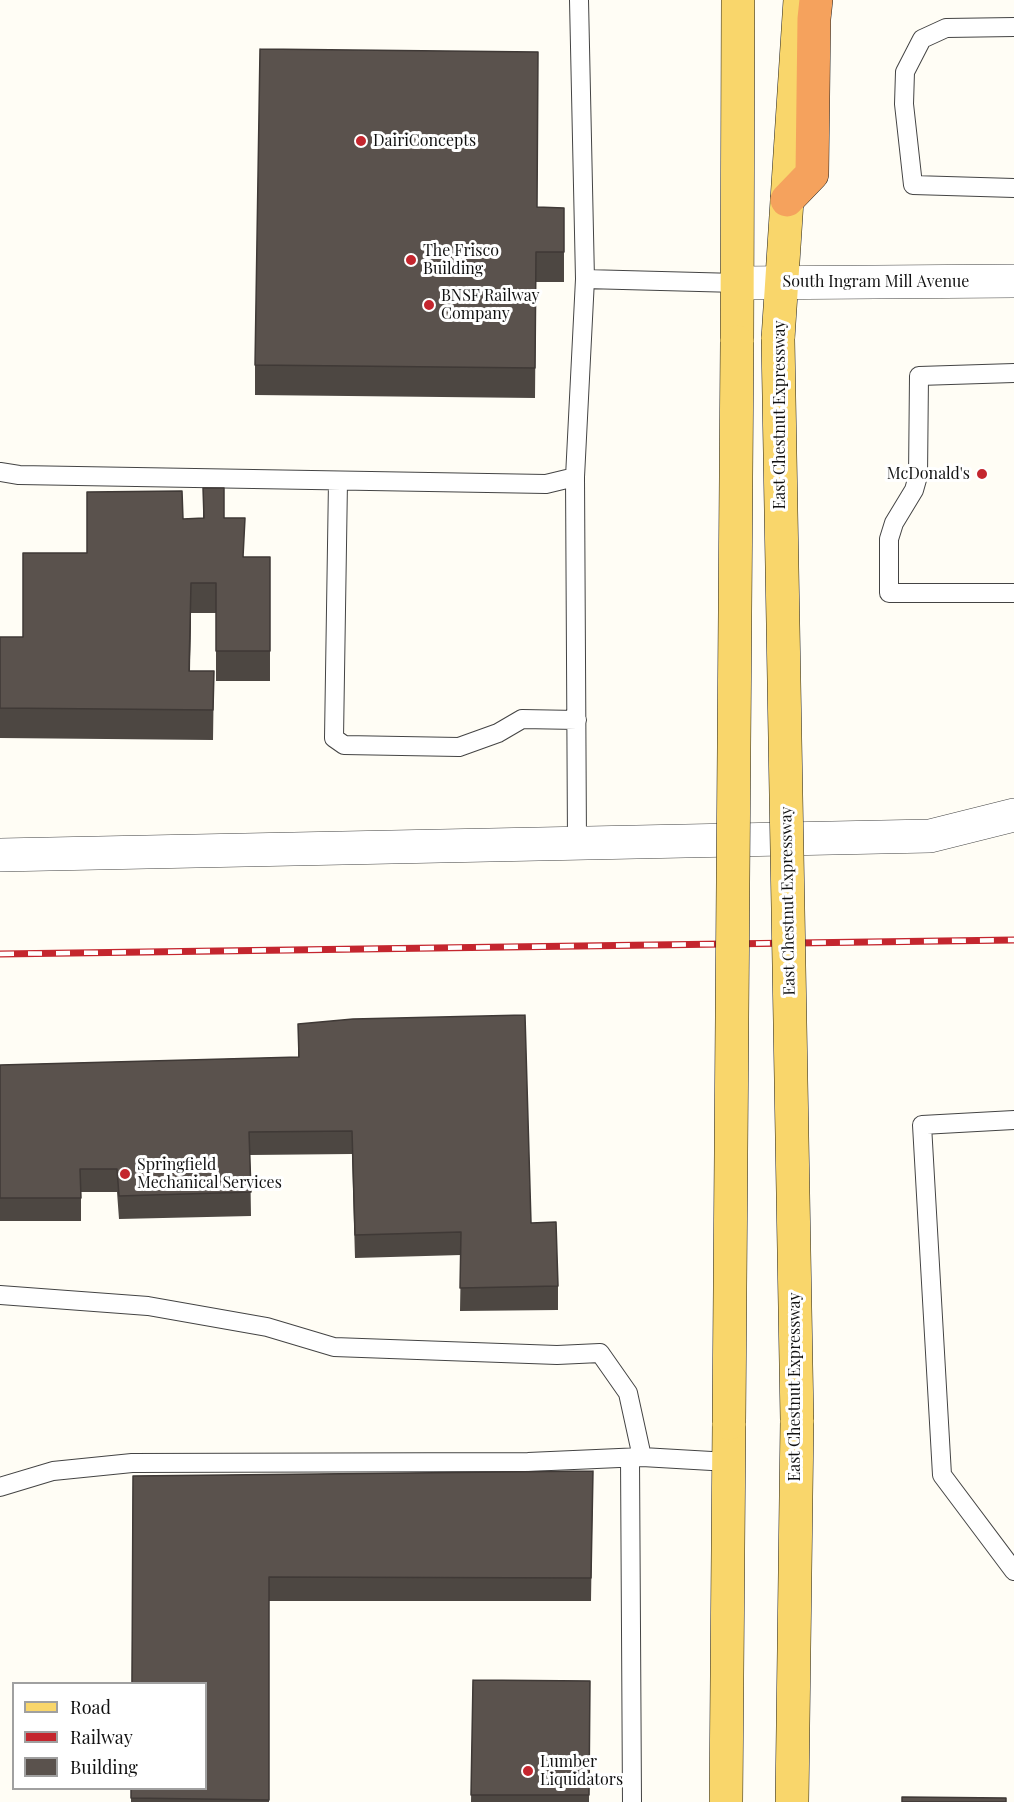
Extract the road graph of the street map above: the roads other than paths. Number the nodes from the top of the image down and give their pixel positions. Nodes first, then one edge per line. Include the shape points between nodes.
1 (579, 0) edge
2 (738, 0) edge
3 (800, 0) edge
4 (816, 0) edge
5 (1014, 27) edge
6 (1014, 188) edge
7 (787, 200) junction
8 (585, 279) junction
9 (1014, 281) edge
10 (781, 282) junction
11 (737, 283) junction
12 (1014, 373) edge
13 (0, 472) edge
14 (575, 477) junction
15 (338, 481) junction
16 (1014, 593) edge
17 (577, 720) junction
18 (1014, 815) edge
19 (577, 842) junction
20 (0, 855) edge
21 (1014, 1120) edge
22 (0, 1295) edge
23 (636, 1457) junction
24 (729, 1462) junction
25 (0, 1487) edge
26 (1014, 1571) edge
27 (632, 1802) edge
28 (726, 1802) edge
29 (792, 1802) edge

1 - 8 lane
2 - 11 main road
3 - 7 main road, East Chestnut Expressway
4 - 7 highway via 812,174
5 - 6 lane via 946,28 922,39 905,72 904,104 913,185
7 - 10 main road, East Chestnut Expressway
8 - 11 lane
8 - 14 lane
9 - 10 street, South Ingram Mill Avenue
10 - 11 street, South Ingram Mill Avenue
10 - 29 main road, East Chestnut Expressway, bridge via 778,339 797,1420
11 - 24 main road, bridge
12 - 16 lane via 919,376 918,476 889,539 889,593
13 - 15 lane
14 - 15 lane via 546,484
14 - 17 lane
15 - 17 lane via 334,738 344,745 459,747 498,733 522,719
17 - 19 lane
18 - 19 street via 930,836
19 - 20 street
21 - 26 lane via 922,1125 942,1475
22 - 23 lane via 148,1306 267,1327 334,1347 600,1353 628,1393
23 - 24 lane
23 - 25 lane via 516,1462 132,1463 53,1471
23 - 27 lane
24 - 28 main road

